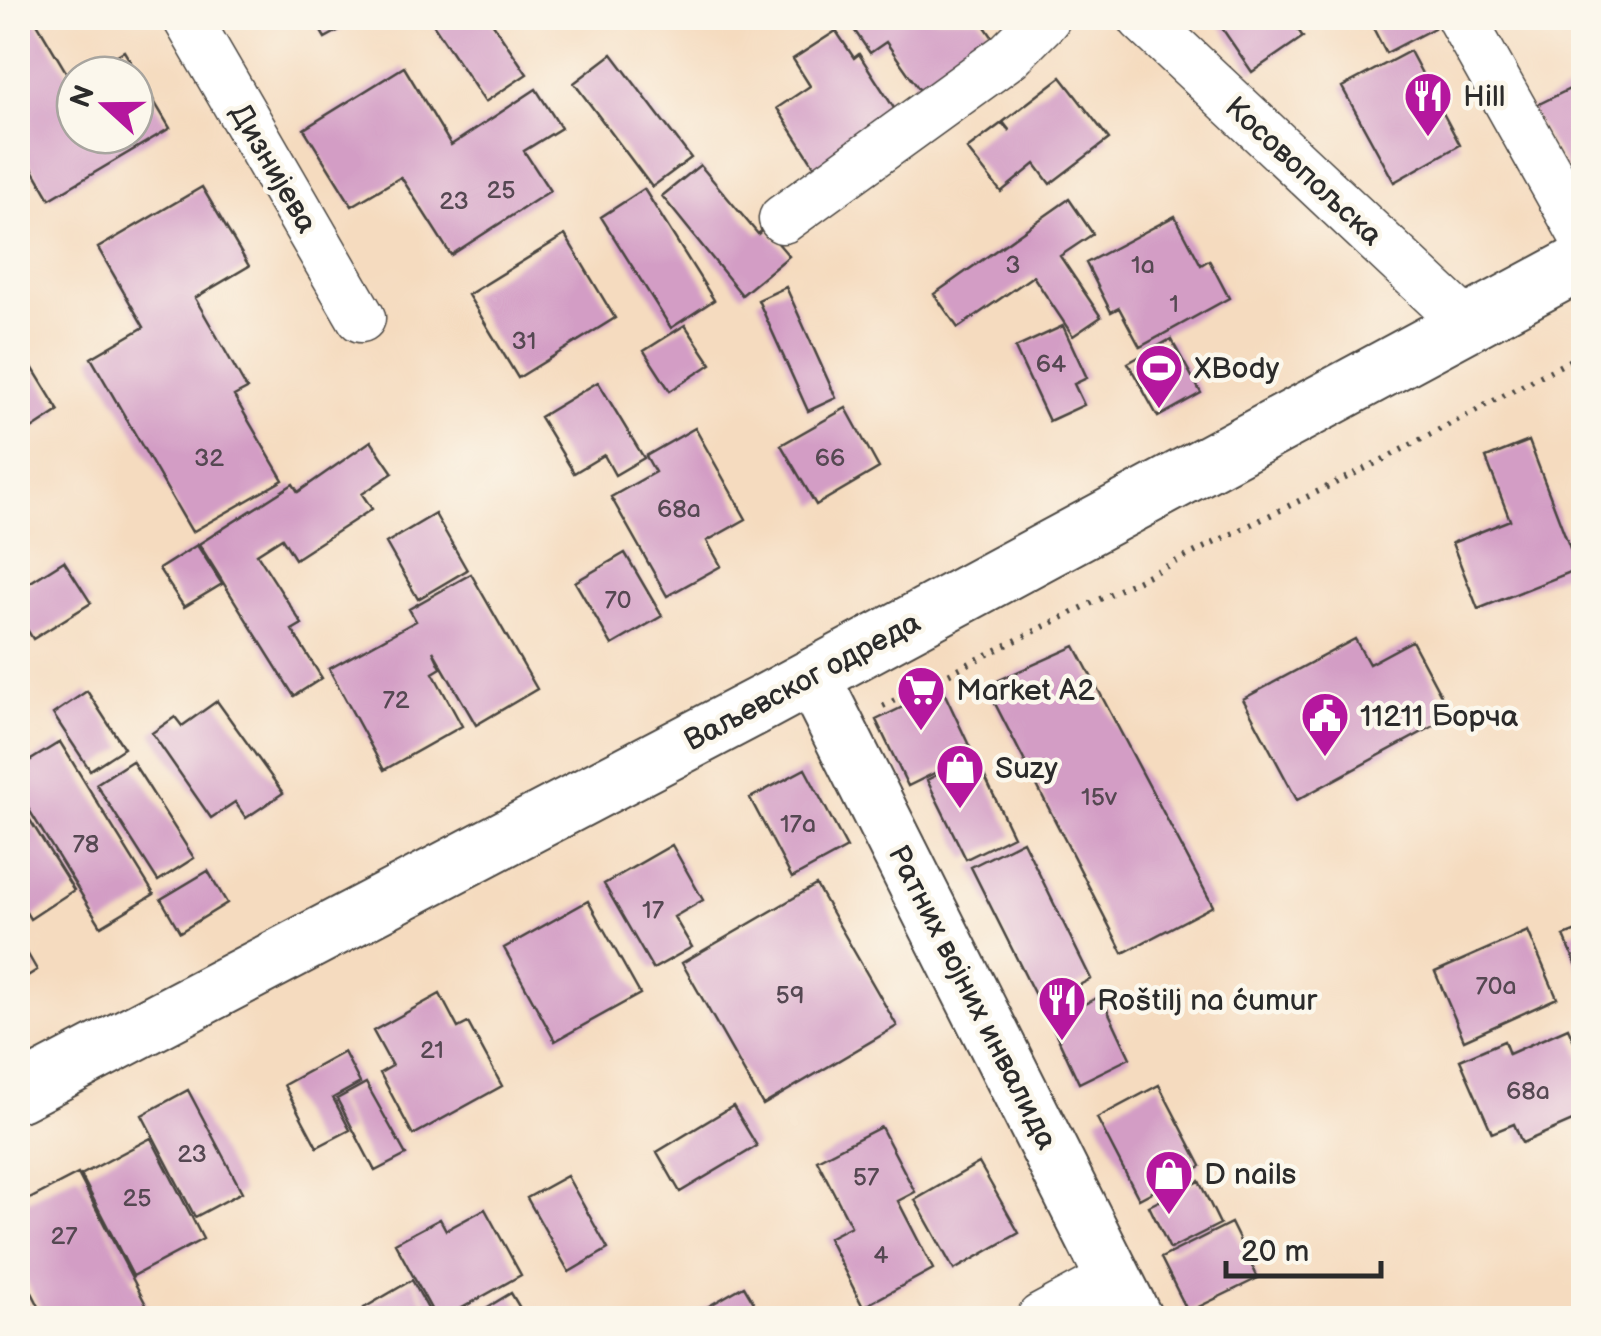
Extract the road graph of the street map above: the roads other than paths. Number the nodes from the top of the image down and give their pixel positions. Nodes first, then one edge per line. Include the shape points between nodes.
1 (187, 18) edge
2 (1046, 18) edge
3 (1142, 18) edge
4 (1461, 18) edge
5 (782, 219) dead end
6 (1584, 237) edge
7 (1584, 261) edge
8 (360, 318) dead end
9 (1467, 324) junction
10 (812, 677) junction
11 (18, 1094) edge
12 (1124, 1298) edge
13 (1041, 1318) edge

1 - 8 street, Дизнијева
2 - 5 street via 1008,56
3 - 9 street, Косовопољска
4 - 6 street
7 - 9 street, Ваљевског одреда
9 - 10 street, Ваљевског одреда
10 - 11 street, Ваљевског одреда
10 - 12 street, Ратних војних инвалида
12 - 13 street

